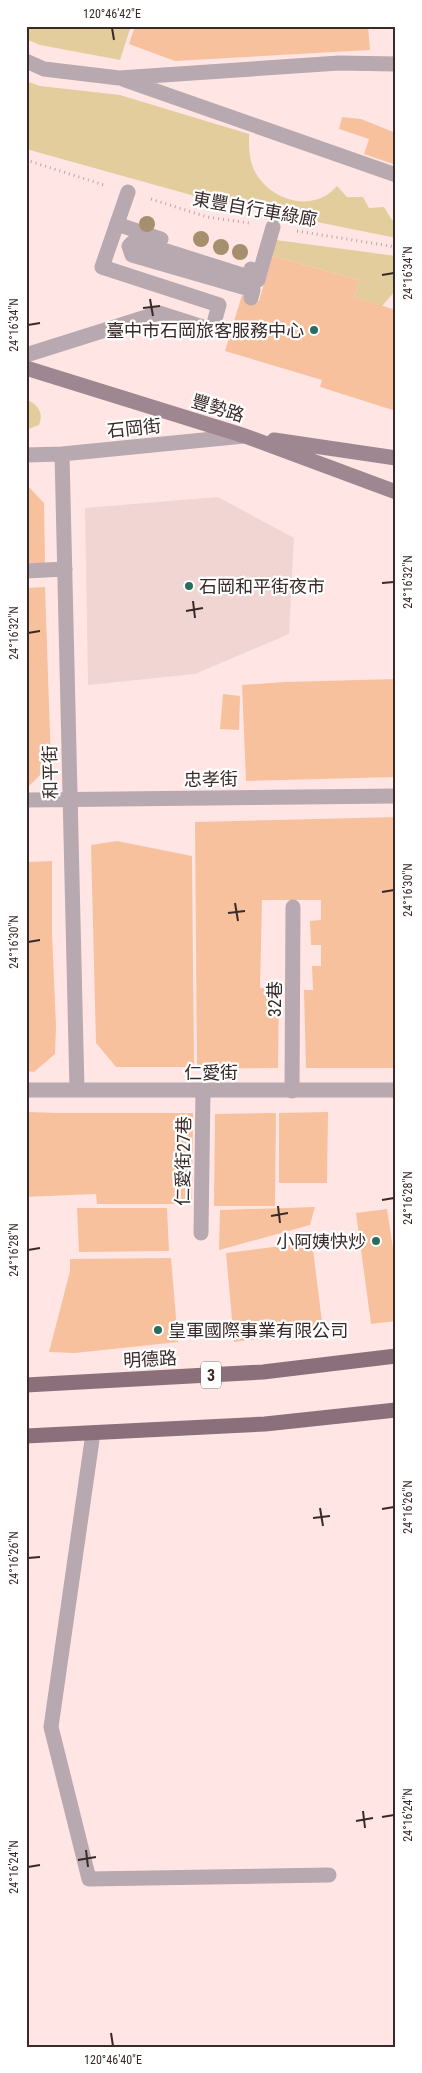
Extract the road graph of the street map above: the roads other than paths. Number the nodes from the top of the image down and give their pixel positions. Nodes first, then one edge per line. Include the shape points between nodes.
1 (26, 61) edge
2 (396, 64) edge
3 (119, 78) junction
4 (396, 176) edge
5 (128, 192) road end
6 (117, 224) junction
7 (273, 227) road end
8 (260, 272) junction
9 (251, 298) dead end
10 (26, 355) edge
11 (26, 368) edge
12 (245, 436) junction
13 (62, 454) junction
14 (26, 455) edge
15 (396, 458) edge
16 (396, 492) edge
17 (65, 569) junction
18 (26, 571) edge
19 (396, 796) edge
20 (26, 800) edge
21 (70, 800) junction
22 (293, 908) dead end
23 (26, 1090) edge
24 (77, 1090) junction
25 (396, 1090) edge
26 (203, 1091) junction
27 (292, 1091) junction
28 (201, 1232) dead end
29 (396, 1356) edge
30 (26, 1385) edge
31 (396, 1410) edge
32 (93, 1432) junction
33 (26, 1436) edge
34 (328, 1875) dead end

1 - 3 street via 44,69
2 - 3 street via 339,63
3 - 4 street
5 - 6 street
6 - 8 street
6 - 10 street via 102,267 219,304 212,330 159,313
7 - 8 street
8 - 9 street via 258,280 138,242 129,246 132,254 253,290
11 - 12 street, 豐勢路
12 - 13 street, 石岡街
12 - 15 street
12 - 16 street, 豐勢路
13 - 14 street, 石岡街
13 - 17 street, 和平街
17 - 18 street
17 - 21 street, 和平街
19 - 21 street, 忠孝街
20 - 21 street, 忠孝街
21 - 24 street, 和平街
22 - 27 street, 32巷
23 - 24 street, 仁愛街
24 - 26 street, 仁愛街
25 - 27 street, 仁愛街
26 - 27 street, 仁愛街
26 - 28 street, 仁愛街27巷
29 - 30 main road, 明德路 / 3 via 264,1372
31 - 32 main road via 265,1424
32 - 33 main road
32 - 34 street via 51,1726 89,1879

